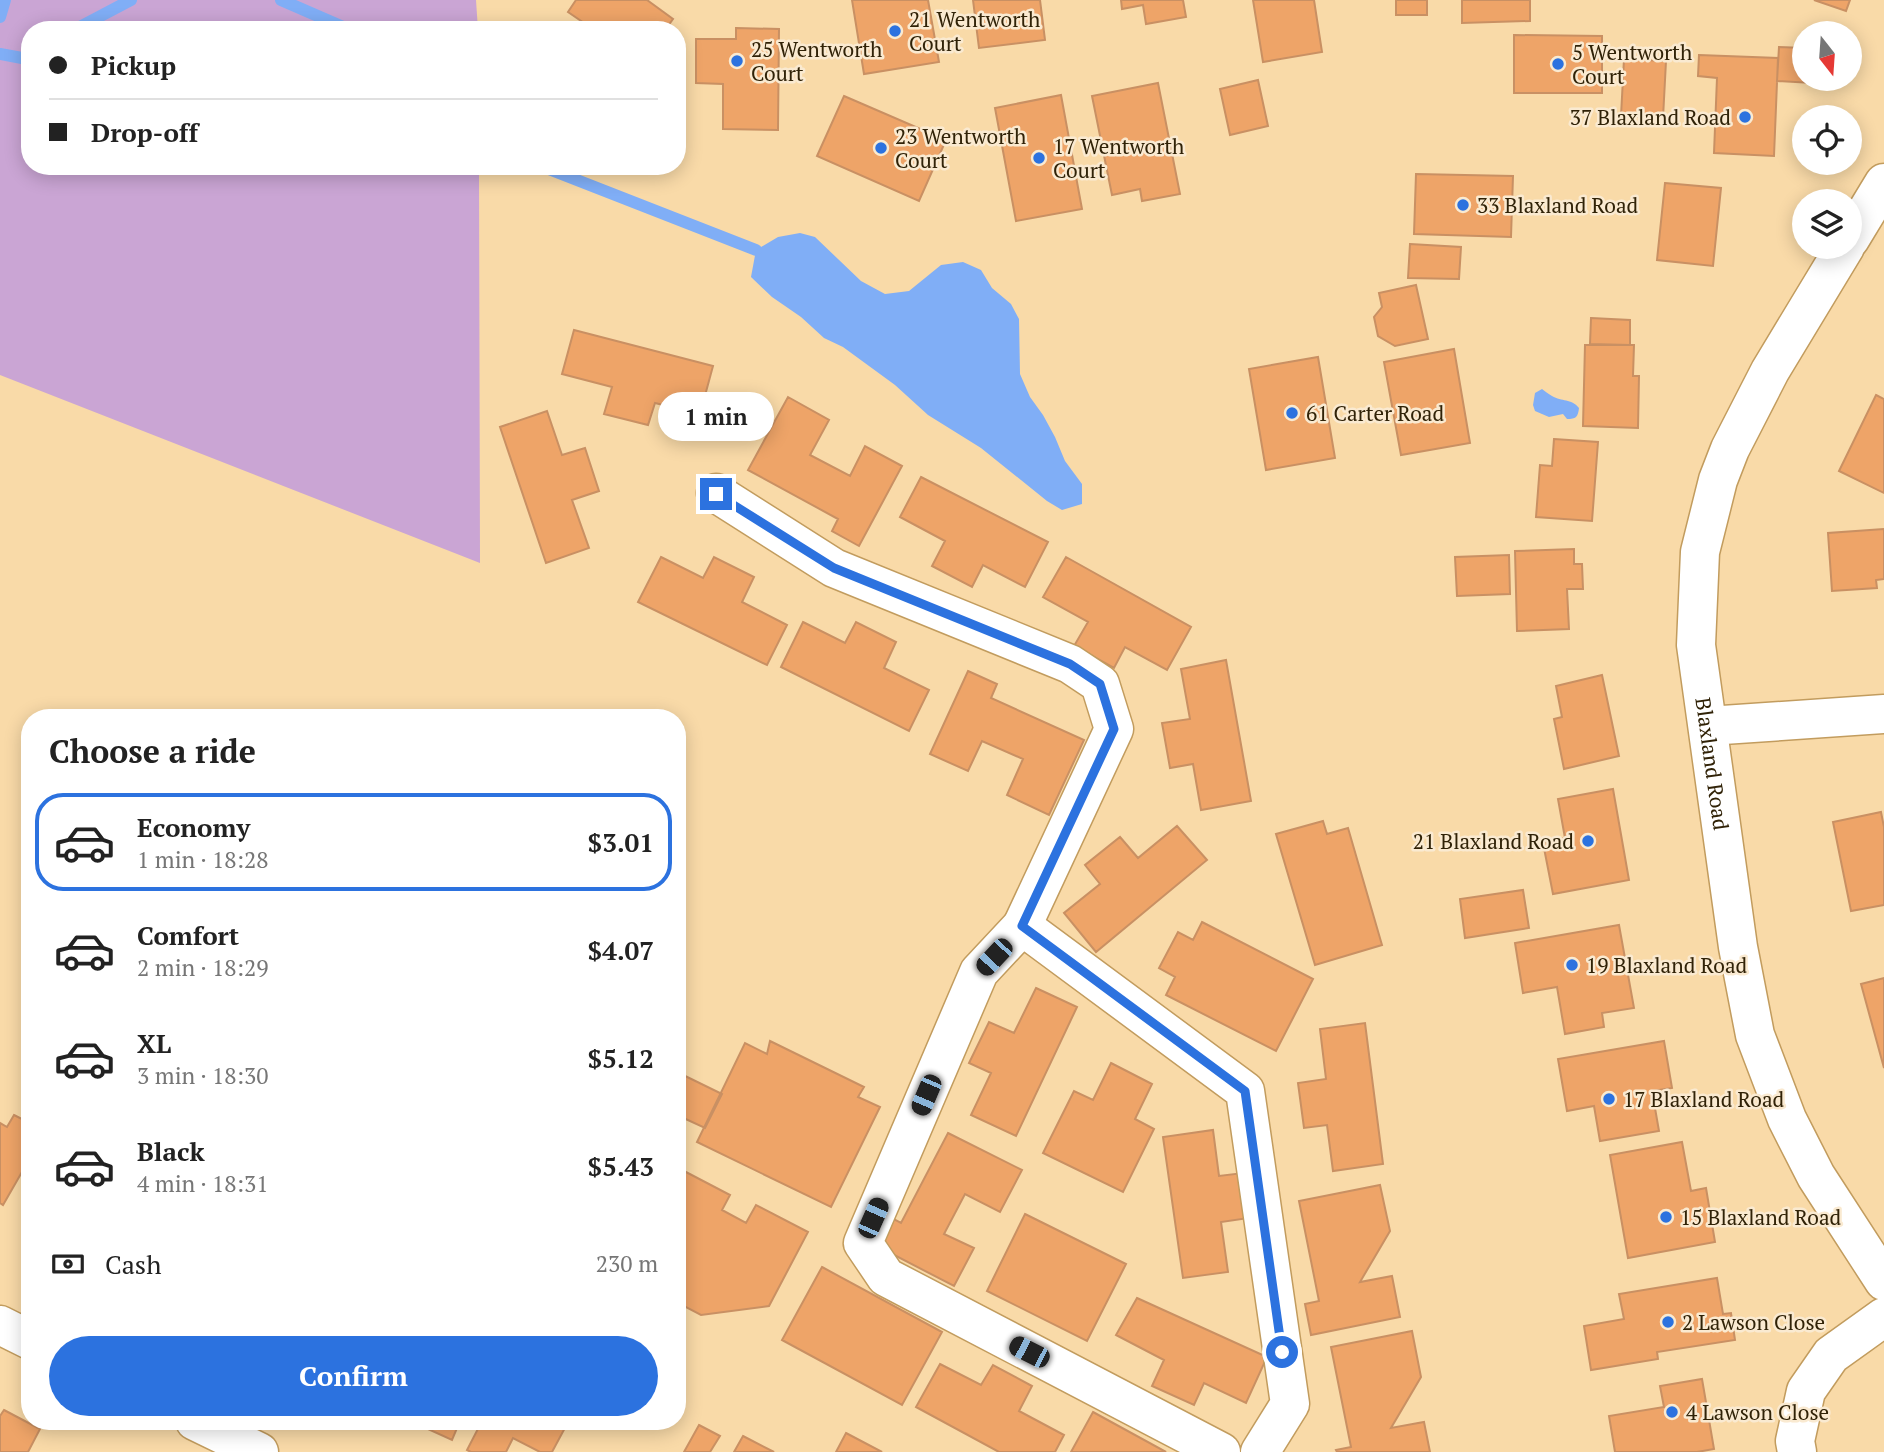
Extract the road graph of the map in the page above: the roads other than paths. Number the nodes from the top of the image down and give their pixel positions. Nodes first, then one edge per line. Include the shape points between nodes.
1 (1884, 183) edge
2 (1862, 219) edge
3 (1838, 259) edge
4 (716, 494) dead end
5 (1884, 714) edge
6 (1707, 726) junction
7 (1022, 926) junction
8 (1884, 1281) edge
9 (1884, 1317) edge
10 (0, 1325) edge
11 (21, 1336) edge
12 (214, 1430) edge
13 (259, 1452) edge
14 (1221, 1452) edge
15 (1260, 1452) edge
16 (1797, 1452) edge

1 - 2 street
3 - 6 street, Blaxland Road via 1770,370 1730,449 1711,503 1696,598 1696,645
4 - 7 street via 834,568 1070,664 1100,684 1114,729
5 - 6 street
6 - 8 street, Blaxland Road via 1755,1035 1787,1119 1816,1175
7 - 14 street via 979,972 863,1243 886,1277
7 - 15 street via 1245,1091 1290,1404
9 - 16 street via 1831,1355 1806,1391 1795,1441
10 - 11 street
12 - 13 street

